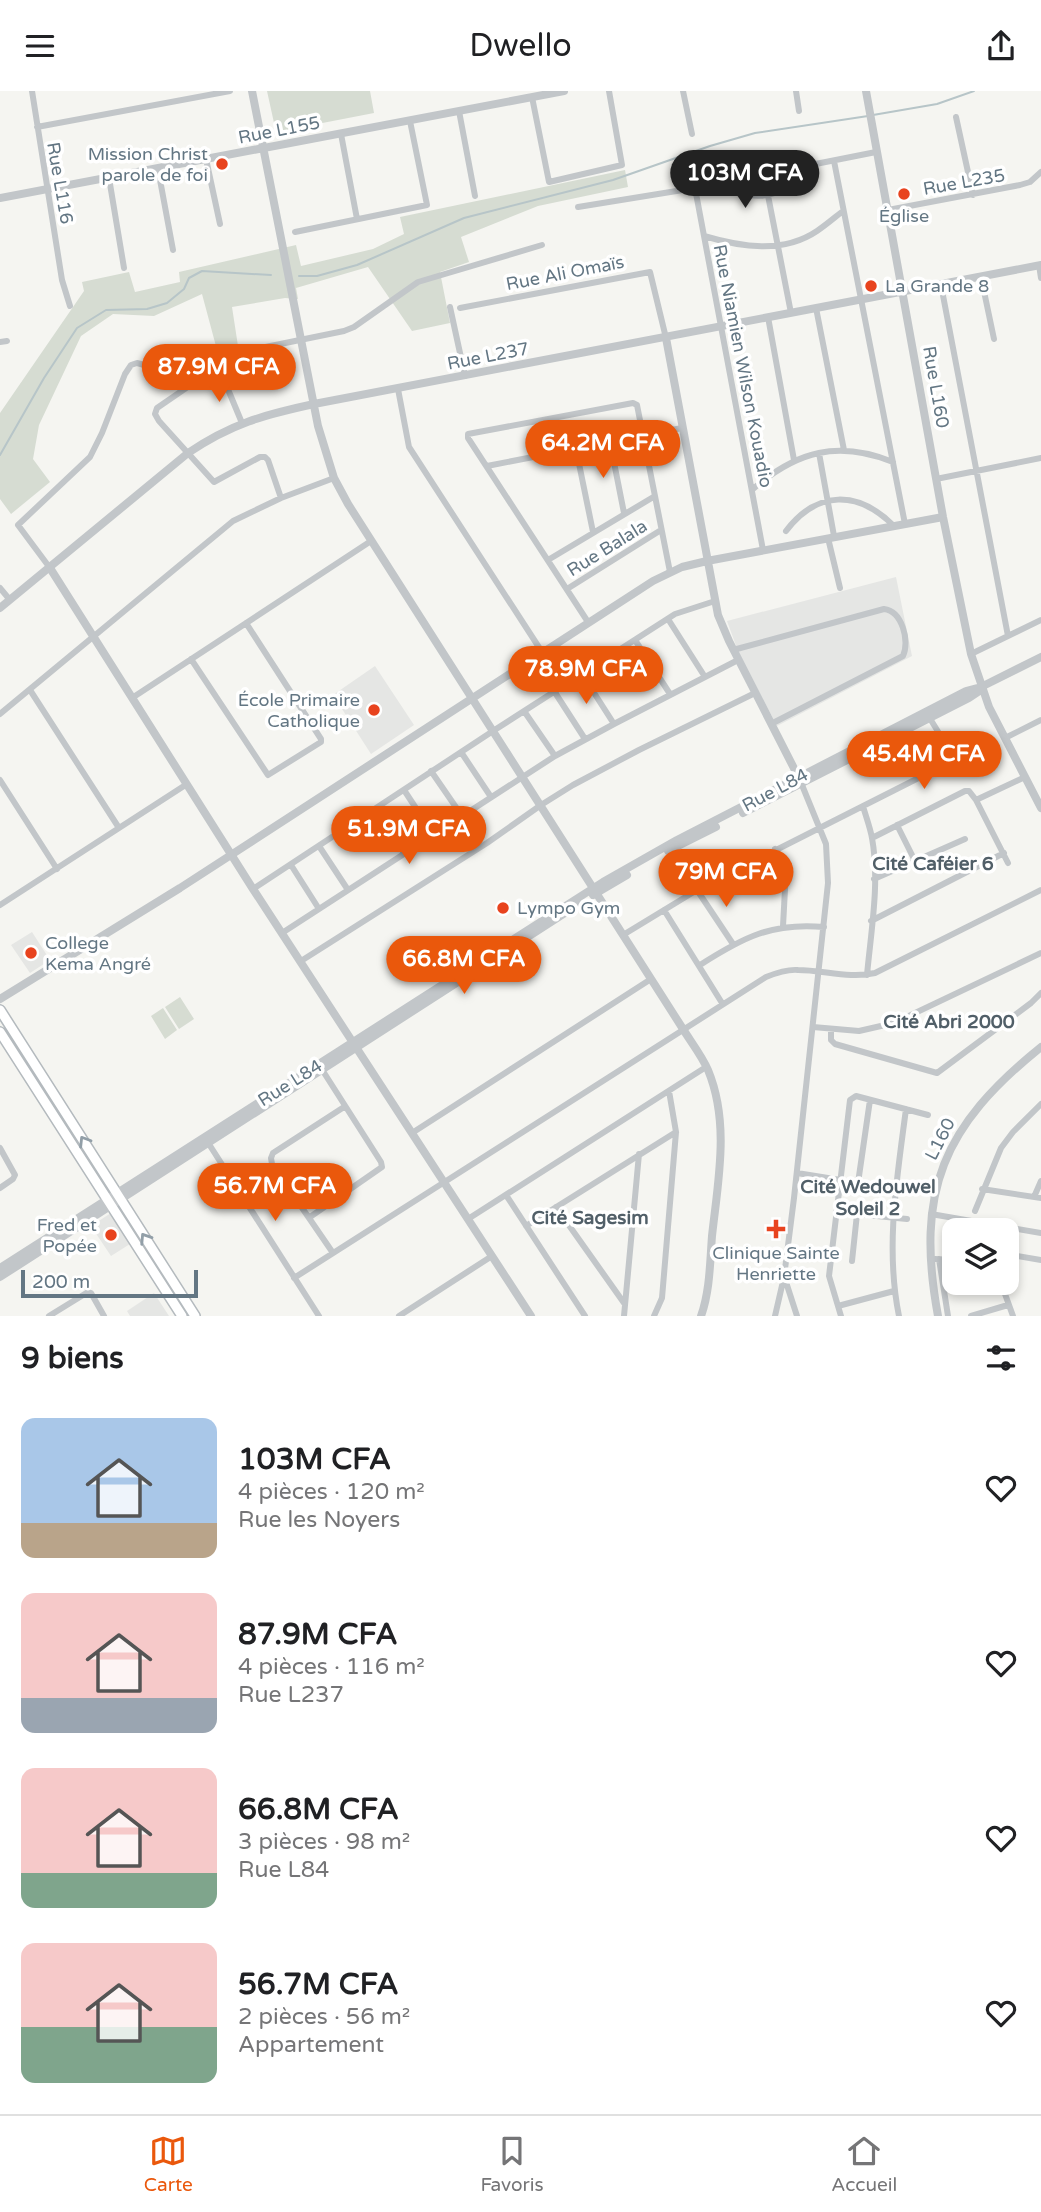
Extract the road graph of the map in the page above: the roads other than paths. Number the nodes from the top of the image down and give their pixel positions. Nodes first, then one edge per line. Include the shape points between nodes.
1 (33, 91) edge
2 (230, 91) edge
3 (252, 91) edge
4 (564, 91) edge
5 (609, 91) edge
6 (683, 91) edge
7 (796, 91) edge
8 (866, 91) edge
9 (533, 97) junction
10 (459, 111) junction
11 (799, 111) dead end
12 (956, 117) dead end
13 (410, 121) junction
14 (37, 127) junction
15 (341, 134) junction
16 (692, 134) dead end
17 (263, 149) junction
18 (876, 152) junction
19 (206, 159) junction
20 (834, 161) junction
21 (158, 169) junction
22 (1041, 172) edge
23 (764, 175) junction
24 (806, 175) dead end
25 (109, 178) junction
26 (695, 188) junction
27 (47, 189) junction
28 (726, 190) dead end
29 (972, 195) junction
30 (475, 196) dead end
31 (768, 196) junction
32 (0, 198) edge
33 (578, 207) dead end
34 (888, 210) junction
35 (844, 211) junction
36 (357, 219) junction
37 (220, 224) dead end
38 (295, 232) dead end
39 (704, 236) junction
40 (542, 245) dead end
41 (778, 245) junction
42 (173, 250) dead end
43 (1040, 265) edge
44 (124, 268) dead end
45 (981, 277) junction
46 (1041, 278) edge
47 (942, 285) junction
48 (904, 292) junction
49 (861, 299) junction
50 (70, 306) dead end
51 (450, 307) dead end
52 (460, 308) dead end
53 (816, 308) junction
54 (792, 313) junction
55 (768, 317) junction
56 (722, 326) junction
57 (666, 338) junction
58 (994, 339) dead end
59 (301, 340) junction
60 (222, 375) dead end
61 (465, 376) junction
62 (189, 386) dead end
63 (398, 389) junction
64 (314, 404) junction
65 (242, 423) junction
66 (682, 428) junction
67 (644, 436) junction
68 (610, 442) junction
69 (576, 449) junction
70 (844, 450) junction
71 (188, 453) junction
72 (819, 453) junction
73 (1041, 458) edge
74 (794, 460) junction
75 (893, 462) junction
76 (486, 466) junction
77 (975, 470) junction
78 (334, 478) junction
79 (936, 479) junction
80 (753, 489) junction
81 (655, 496) junction
82 (281, 498) junction
83 (828, 501) junction
84 (624, 513) junction
85 (943, 517) junction
86 (905, 524) junction
87 (894, 526) junction
88 (661, 530) junction
89 (593, 531) junction
90 (786, 531) dead end
91 (831, 537) junction
92 (372, 541) junction
93 (763, 550) junction
94 (548, 560) junction
95 (707, 561) junction
96 (50, 568) junction
97 (670, 572) junction
98 (0, 588) edge
99 (840, 588) dead end
100 (566, 589) junction
101 (10, 600) junction
102 (715, 601) junction
103 (0, 608) edge
104 (668, 619) junction
105 (1041, 620) edge
106 (588, 622) junction
107 (246, 623) junction
108 (1008, 636) junction
109 (94, 638) junction
110 (635, 641) junction
111 (733, 650) junction
112 (542, 652) junction
113 (971, 654) junction
114 (1041, 657) edge
115 (191, 659) junction
116 (738, 660) junction
117 (582, 674) junction
118 (705, 677) junction
119 (981, 687) junction
120 (30, 690) junction
121 (554, 691) junction
122 (755, 693) junction
123 (670, 694) junction
124 (132, 698) junction
125 (471, 698) junction
126 (524, 711) junction
127 (0, 714) edge
128 (929, 717) junction
129 (1041, 720) edge
130 (614, 724) junction
131 (771, 724) junction
132 (493, 731) junction
133 (1005, 738) junction
134 (585, 739) junction
135 (461, 752) junction
136 (555, 757) junction
137 (431, 771) junction
138 (523, 777) junction
139 (1025, 777) junction
140 (0, 780) edge
141 (801, 781) junction
142 (187, 784) junction
143 (404, 790) junction
144 (491, 797) junction
145 (976, 800) junction
146 (541, 805) junction
147 (863, 806) junction
148 (1041, 808) edge
149 (375, 809) junction
150 (461, 816) junction
151 (897, 825) junction
152 (821, 826) junction
153 (119, 828) junction
154 (432, 834) junction
155 (872, 838) junction
156 (965, 839) dead end
157 (319, 846) junction
158 (775, 849) junction
159 (404, 853) junction
160 (1004, 853) junction
161 (231, 854) junction
162 (915, 861) junction
163 (1008, 863) dead end
164 (291, 865) junction
165 (57, 869) junction
166 (874, 879) junction
167 (253, 889) junction
168 (348, 890) junction
169 (697, 890) junction
170 (594, 891) junction
171 (1040, 893) edge
172 (0, 905) edge
173 (320, 909) junction
174 (664, 910) junction
175 (872, 921) junction
176 (783, 926) junction
177 (824, 927) junction
178 (282, 933) junction
179 (623, 935) junction
180 (733, 944) junction
181 (1041, 953) edge
182 (301, 961) junction
183 (700, 965) junction
184 (818, 973) junction
185 (867, 975) junction
186 (651, 979) junction
187 (1041, 993) edge
188 (0, 999) edge
189 (723, 1003) junction
190 (0, 1010) edge
191 (813, 1027) junction
192 (683, 1029) junction
193 (831, 1030) junction
194 (0, 1032) edge
195 (356, 1045) junction
196 (1041, 1047) edge
197 (706, 1066) junction
198 (320, 1067) junction
199 (668, 1091) junction
200 (870, 1100) junction
201 (1041, 1104) edge
202 (344, 1107) junction
203 (905, 1109) junction
204 (928, 1115) dead end
205 (676, 1132) junction
206 (412, 1133) junction
207 (207, 1141) junction
208 (0, 1148) edge
209 (639, 1154) junction
210 (797, 1173) junction
211 (839, 1180) junction
212 (443, 1181) junction
213 (1041, 1181) edge
214 (858, 1183) junction
215 (0, 1188) edge
216 (896, 1189) junction
217 (982, 1189) junction
218 (506, 1195) junction
219 (1037, 1198) edge
220 (114, 1200) junction
221 (556, 1207) junction
222 (975, 1211) dead end
223 (836, 1212) junction
224 (857, 1214) junction
225 (931, 1214) junction
226 (310, 1217) junction
227 (892, 1217) junction
228 (468, 1219) junction
229 (907, 1219) dead end
230 (526, 1226) junction
231 (1041, 1233) edge
232 (333, 1253) junction
233 (492, 1256) junction
234 (1019, 1256) edge
235 (929, 1259) junction
236 (939, 1259) junction
237 (942, 1259) edge
238 (1041, 1260) edge
239 (852, 1261) dead end
240 (0, 1268) edge
241 (0, 1277) edge
242 (784, 1277) junction
243 (294, 1278) junction
244 (894, 1291) junction
245 (1005, 1295) edge
246 (624, 1303) junction
247 (1008, 1304) junction
248 (838, 1306) junction
249 (49, 1316) edge
250 (104, 1316) edge
251 (182, 1316) edge
252 (195, 1316) edge
253 (319, 1316) edge
254 (399, 1316) edge
255 (531, 1316) edge
256 (585, 1316) edge
257 (624, 1316) edge
258 (654, 1316) edge
259 (701, 1316) edge
260 (775, 1316) edge
261 (797, 1316) edge
262 (841, 1316) edge
263 (900, 1316) edge
264 (938, 1316) edge
265 (948, 1316) edge
266 (971, 1316) edge
267 (1013, 1316) edge

1 - 14 street, Rue L116
2 - 14 street
3 - 17 street
4 - 9 street, Rue L155
5 - 9 street via 622,165 549,182
6 - 16 street
7 - 11 street
8 - 18 street, Rue L160
9 - 10 street, Rue L155
10 - 13 street, Rue L155
10 - 30 street
12 - 29 street
13 - 15 street, Rue L155
13 - 36 street via 427,205
14 - 27 street, Rue L116
15 - 17 street, Rue L155
15 - 36 street
17 - 19 street, Rue L155
17 - 59 street
18 - 20 street
18 - 34 street, Rue L160
19 - 21 street, Rue L155
19 - 37 street
20 - 23 street
20 - 35 street
21 - 25 street, Rue L155
21 - 42 street
22 - 29 street, Rue L235 via 1030,182
23 - 26 street
23 - 31 street
24 - 31 street via 790,188
25 - 27 street, Rue L155
25 - 44 street
26 - 33 street
26 - 39 street, Rue Niamien Wilson Kouadio
27 - 32 street, Rue L155
27 - 50 street, Rue L116
28 - 31 street via 746,197
29 - 34 street, Rue L235
31 - 41 street
34 - 48 street, Rue L160
35 - 41 street via 811,235
35 - 49 street
36 - 38 street
39 - 41 street via 739,245
39 - 56 street, Rue Niamien Wilson Kouadio
40 - 59 street via 418,282 354,327
41 - 54 street
43 - 45 street, Rue L237
43 - 46 street
45 - 47 street, Rue L237
45 - 58 street
47 - 48 street, Rue L237
47 - 77 street
48 - 49 street, Rue L237
48 - 79 street, Rue L160
49 - 53 street, Rue L237
49 - 75 street
51 - 61 street
52 - 57 street, Rue Ali Omaïs via 650,272
53 - 54 street, Rue L237
53 - 70 street
54 - 55 street, Rue L237
55 - 56 street, Rue L237
55 - 74 street
56 - 57 street, Rue L237
56 - 80 street, Rue Niamien Wilson Kouadio
57 - 61 street, Rue L237
57 - 66 street
59 - 64 street
59 - 96 street via 218,357 129,367 90,457 18,525
60 - 65 street
61 - 63 street, Rue L237
62 - 71 street via 155,414
63 - 64 street, Rue L237
63 - 112 street via 409,447
64 - 65 street, Rue L237
64 - 78 street
65 - 71 street, Rue L237
66 - 67 street
66 - 95 street
67 - 68 street
67 - 76 street via 633,403 468,434
67 - 81 street
68 - 69 street
68 - 84 street
69 - 76 street
69 - 89 street
70 - 72 street
70 - 75 street
71 - 82 street via 214,482 265,457
71 - 96 street, Rue L237
72 - 74 street
72 - 83 street
73 - 77 street
74 - 80 street
75 - 86 street
76 - 94 street
77 - 79 street
77 - 108 street
78 - 82 street
78 - 92 street
79 - 85 street, Rue L160
80 - 93 street, Rue Niamien Wilson Kouadio
81 - 84 street
81 - 88 street
82 - 109 street via 233,521
83 - 87 street via 862,503
83 - 90 street via 799,515
83 - 91 street
84 - 89 street
85 - 86 street
85 - 113 street, Rue L160
86 - 87 street
87 - 91 street
88 - 97 street
88 - 100 street, Rue Balala
89 - 94 street
91 - 93 street
91 - 99 street
92 - 107 street
92 - 125 street
93 - 95 street
94 - 100 street
95 - 97 street
95 - 102 street
96 - 101 street, Rue L237
96 - 109 street
97 - 106 street
98 - 101 street
100 - 106 street
101 - 103 street, Rue L237
102 - 104 street
102 - 111 street
104 - 110 street
104 - 118 street
105 - 108 street
106 - 112 street
107 - 115 street
107 - 115 street via 321,742 268,775
108 - 113 street
109 - 120 street
109 - 124 street
110 - 117 street
110 - 123 street
111 - 116 street
111 - 131 street via 884,609 898,617 905,639 903,656
112 - 125 street
113 - 119 street, Rue L160
114 - 119 street
115 - 124 street
116 - 118 street
116 - 122 street
117 - 121 street
117 - 130 street
118 - 123 street
119 - 128 street, Rue L84
119 - 133 street
119 - 141 street, Rue L84
120 - 127 street
120 - 153 street
121 - 126 street
121 - 134 street
122 - 131 street
122 - 146 street
123 - 130 street
124 - 142 street
125 - 132 street
125 - 161 street
126 - 132 street
126 - 136 street
128 - 141 street, Rue L84
128 - 147 street via 952,761
129 - 133 street
130 - 134 street
131 - 141 street
132 - 135 street
132 - 138 street
133 - 139 street
134 - 136 street
135 - 137 street
135 - 144 street
136 - 138 street
137 - 143 street
137 - 150 street
138 - 144 street
138 - 146 street
139 - 145 street
139 - 148 street
140 - 165 street
141 - 152 street
141 - 170 street, Rue L84 via 677,840
142 - 153 street
142 - 161 street
143 - 149 street
143 - 154 street
144 - 150 street
145 - 151 street via 965,791
145 - 160 street
146 - 170 street
146 - 182 street
147 - 152 street
147 - 155 street
149 - 157 street
149 - 159 street
150 - 154 street
151 - 155 street
151 - 162 street
152 - 158 street
152 - 177 street via 828,855
153 - 165 street
154 - 159 street
155 - 166 street
156 - 162 street
157 - 164 street
157 - 168 street
158 - 169 street
158 - 176 street via 786,870
159 - 168 street
160 - 163 street
160 - 175 street
161 - 167 street
161 - 188 street
162 - 166 street
164 - 167 street
164 - 173 street
165 - 172 street
166 - 175 street
167 - 178 street
168 - 173 street
169 - 174 street
169 - 180 street
170 - 179 street
170 - 195 street, Rue L84
171 - 185 street
173 - 178 street
174 - 179 street
174 - 183 street
175 - 185 street
176 - 177 street
176 - 180 street
177 - 184 street
178 - 182 street
179 - 186 street
180 - 183 street
181 - 193 street via 894,1023 859,1031
182 - 195 street
183 - 189 street
184 - 185 street
184 - 189 street via 783,971
184 - 191 street
186 - 192 street
186 - 206 street
187 - 193 street via 937,1073 833,1043
189 - 192 street
220 -> 190 main road
191 - 193 street
191 - 210 street
192 - 197 street
192 - 212 street
194 - 220 main road
195 - 198 street, Rue L84
195 - 206 street
196 - 225 street, L160 via 994,1087 961,1129 939,1177
197 - 199 street
197 - 259 street via 717,1103 721,1149
198 - 202 street
198 - 207 street, Rue L84
199 - 205 street
199 - 218 street
200 - 203 street
200 - 211 street via 856,1096 850,1100
200 - 214 street
201 - 217 street via 1003,1143
202 - 226 street via 382,1167
202 - 226 street via 271,1158
203 - 204 street
203 - 216 street
205 - 209 street
205 - 258 street via 662,1298
206 - 212 street
207 - 220 street, Rue L84
207 - 243 street
208 - 215 street via 15,1175
209 - 221 street
209 - 246 street
210 - 211 street
210 - 242 street
211 - 214 street
211 - 223 street
212 - 228 street
212 - 232 street
213 - 219 street
214 - 216 street
216 - 227 street
217 - 219 street
217 - 222 street
218 - 228 street
218 - 230 street
220 - 240 street, Rue L84
220 - 241 street, Rue L84
220 - 251 main road
252 -> 220 main road
221 - 230 street
221 - 246 street
223 - 224 street
223 - 248 street via 829,1276
224 - 227 street
224 - 239 street
225 - 231 street
225 - 235 street, L160
226 - 232 street
227 - 229 street
227 - 244 street
228 - 233 street
230 - 256 street
232 - 243 street
233 - 254 street
233 - 255 street
234 - 238 street
235 - 236 street
235 - 264 street, L160
236 - 237 street
236 - 265 street
242 - 260 street
242 - 261 street
243 - 253 street
244 - 248 street
244 - 263 street
245 - 247 street
246 - 257 street
247 - 266 street
247 - 267 street
248 - 262 street
249 - 250 street via 88,1292

